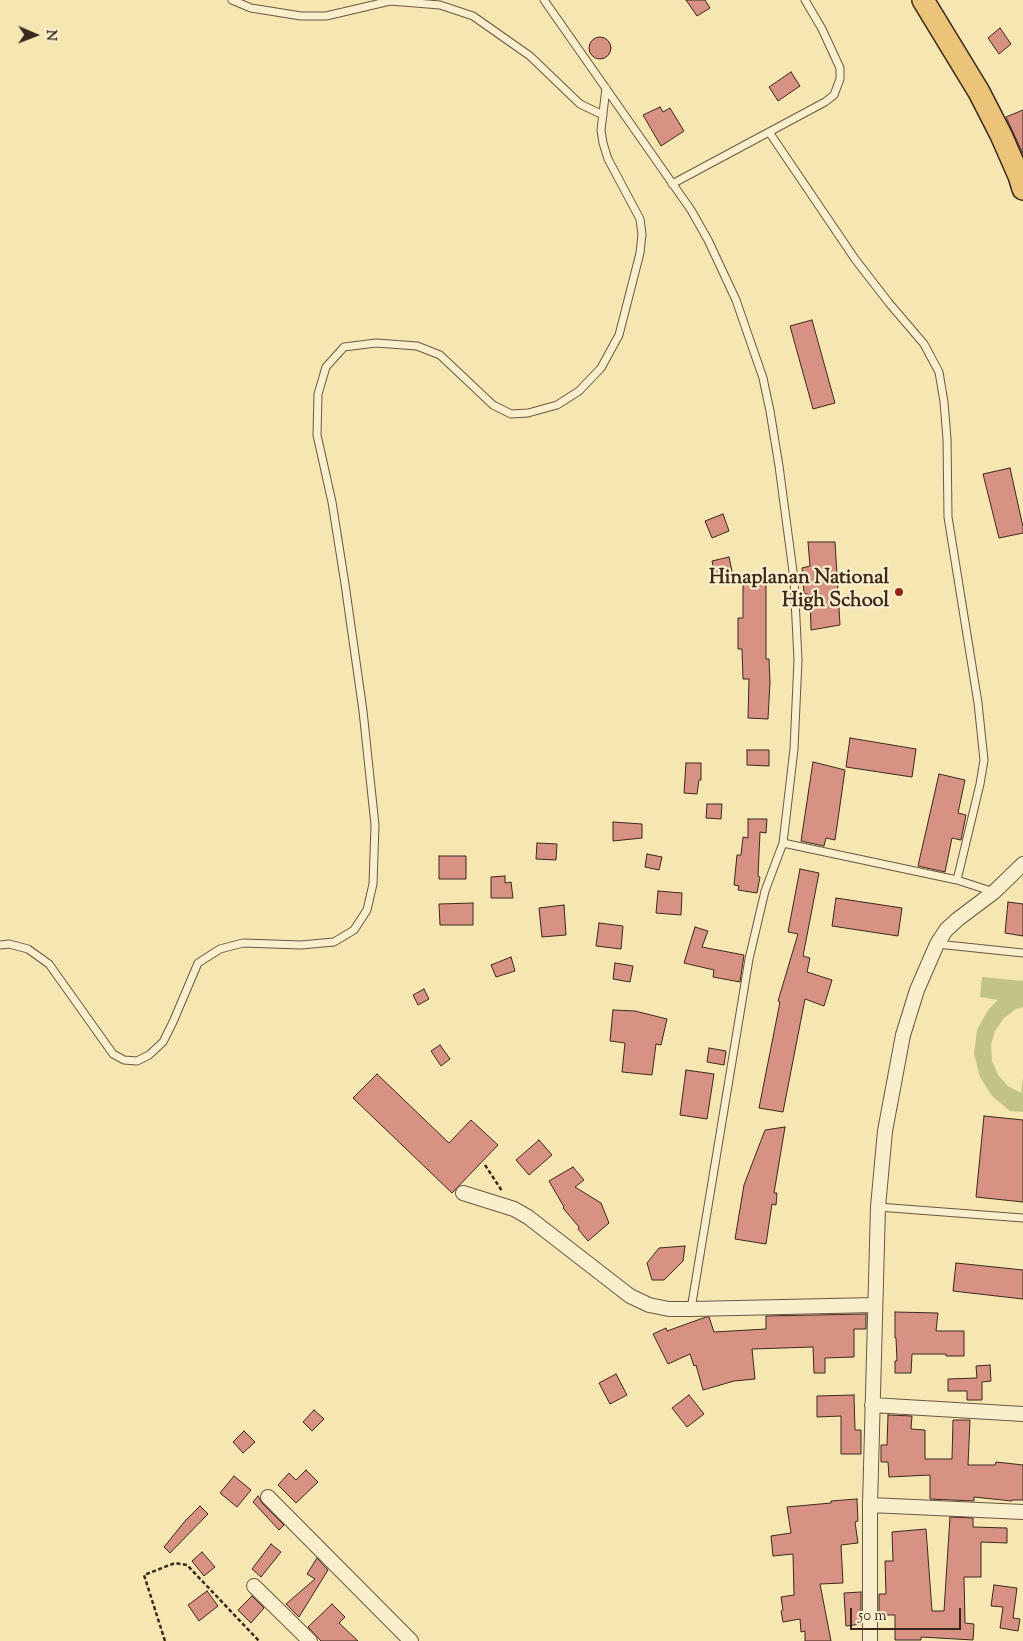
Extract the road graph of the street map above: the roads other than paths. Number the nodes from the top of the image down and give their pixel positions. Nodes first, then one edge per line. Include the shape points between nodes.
1 (232, 0) edge
2 (544, 0) edge
3 (805, 0) edge
4 (923, 0) edge
5 (606, 88) junction
6 (603, 115) junction
7 (769, 132) junction
8 (672, 184) junction
9 (1023, 189) edge
10 (783, 843) junction
11 (1023, 864) edge
12 (957, 880) junction
13 (994, 892) junction
14 (937, 944) junction
15 (0, 945) edge
16 (1023, 953) edge
17 (463, 1193) dead end
18 (878, 1207) junction
19 (1023, 1218) edge
20 (876, 1305) junction
21 (691, 1309) junction
22 (872, 1404) junction
23 (1023, 1414) edge
24 (268, 1496) dead end
25 (870, 1505) junction
26 (1023, 1512) edge
27 (254, 1586) dead end
28 (310, 1641) edge
29 (410, 1641) edge
30 (870, 1641) edge

1 - 6 lane via 250,8 301,16 326,16 390,1 440,5 473,16 530,56 580,104
2 - 5 lane
3 - 7 lane via 840,68 840,79 834,95 825,102
4 - 9 main road via 988,109
5 - 6 lane
5 - 8 lane
6 - 15 lane via 601,130 608,159 640,219 642,234 619,335 601,368 579,391 557,404 528,413 511,414 493,405 440,355 417,346 376,343 344,347 326,366 318,394 317,435 345,584 375,825 373,884 366,910 354,930 334,942 301,945 243,943 220,949 198,963 163,1042 137,1061 124,1060 113,1054 49,964 28,949
7 - 8 lane
7 - 12 lane via 855,259 924,344 939,372 947,439 948,517 984,760
8 - 10 lane via 708,240 736,300 763,378 780,466 794,579 798,660 794,749
10 - 12 lane
10 - 21 lane via 765,892 749,959
11 - 13 street
12 - 13 lane
13 - 14 street via 958,919
14 - 16 lane
14 - 18 street via 917,990 903,1035 885,1131
17 - 21 street via 514,1209 541,1225 630,1296 649,1305
18 - 19 lane
18 - 20 street
20 - 21 street
20 - 22 street
22 - 23 street
22 - 25 street
24 - 29 street
25 - 26 street
25 - 30 street
27 - 28 street

